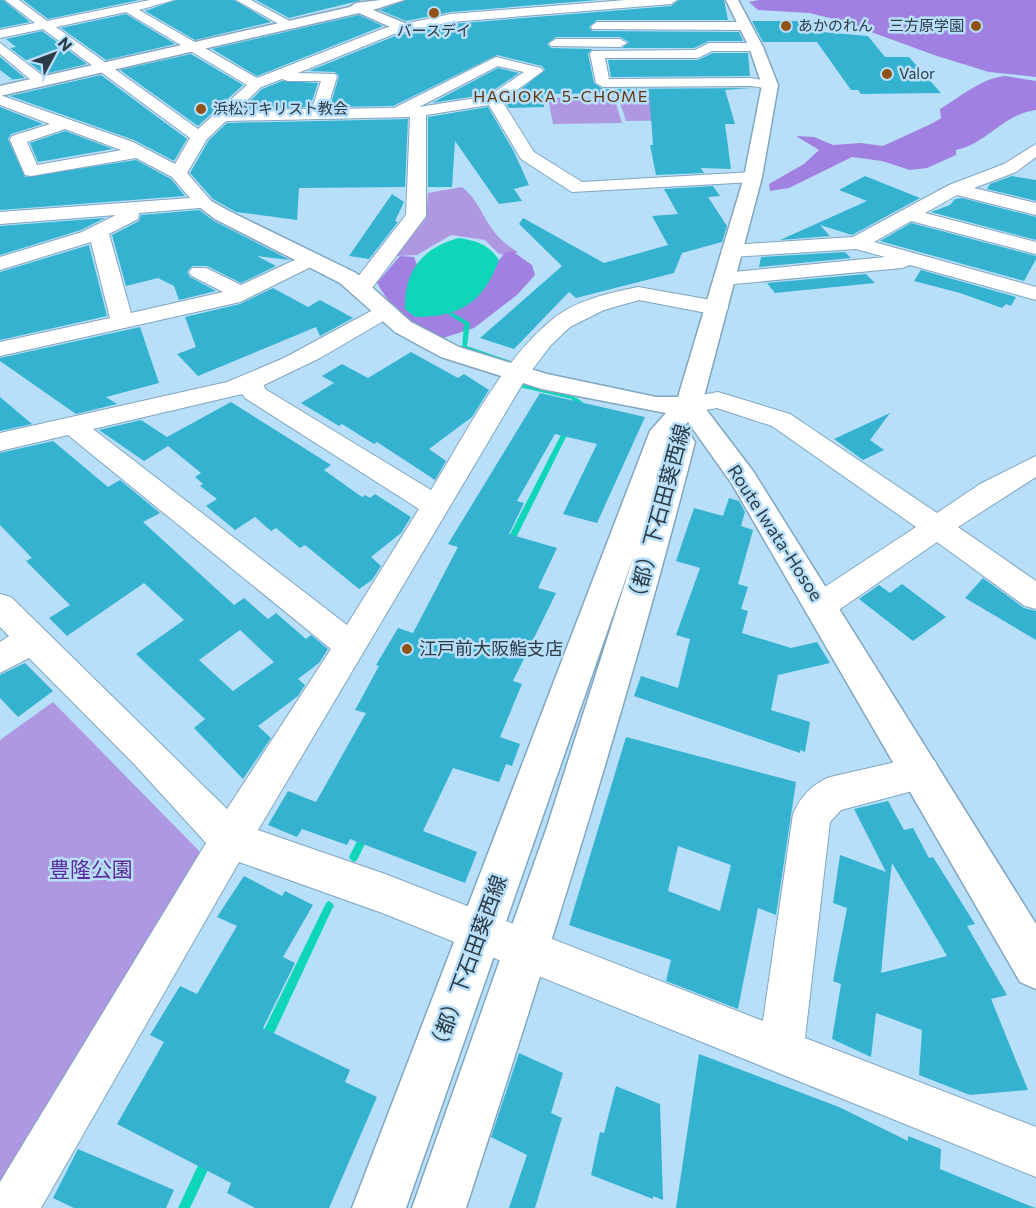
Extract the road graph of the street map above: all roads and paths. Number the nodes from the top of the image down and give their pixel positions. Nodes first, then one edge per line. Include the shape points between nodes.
1 (11, 0) edge
2 (168, 0) edge
3 (242, 0) edge
4 (340, 0) edge
5 (398, 0) edge
6 (670, 0) edge
7 (622, 5) junction
8 (128, 8) junction
9 (361, 9) junction
10 (745, 20) edge
11 (45, 25) junction
12 (291, 25) junction
13 (632, 26) junction
14 (402, 27) junction
15 (584, 27) dead end
16 (0, 34) edge
17 (556, 44) dead end
18 (0, 47) edge
19 (193, 47) junction
20 (660, 54) junction
21 (102, 68) junction
22 (273, 77) junction
23 (42, 82) junction
24 (670, 82) junction
25 (256, 84) junction
26 (770, 84) junction
27 (0, 92) edge
28 (0, 100) edge
29 (493, 100) junction
30 (418, 112) junction
31 (396, 113) junction
32 (318, 114) junction
33 (219, 116) junction
34 (65, 124) junction
35 (199, 137) junction
36 (1036, 149) edge
37 (139, 152) junction
38 (1010, 168) junction
39 (178, 173) junction
40 (1036, 174) edge
41 (753, 177) junction
42 (955, 189) junction
43 (204, 203) junction
44 (143, 208) junction
45 (1036, 209) edge
46 (910, 215) junction
47 (0, 219) edge
48 (98, 231) junction
49 (857, 243) junction
50 (1036, 248) edge
51 (731, 251) junction
52 (907, 257) junction
53 (312, 259) junction
54 (0, 264) edge
55 (199, 272) dead end
56 (361, 287) junction
57 (241, 293) junction
58 (721, 294) junction
59 (1036, 294) edge
60 (384, 311) junction
61 (122, 322) junction
62 (0, 349) edge
63 (515, 375) junction
64 (251, 382) junction
65 (689, 405) junction
66 (72, 425) junction
67 (0, 442) edge
68 (1036, 465) edge
69 (435, 506) junction
70 (938, 528) junction
71 (1036, 597) edge
72 (822, 605) junction
73 (0, 606) edge
74 (351, 646) junction
75 (15, 649) edge
76 (922, 773) junction
77 (230, 840) junction
78 (479, 932) junction
79 (527, 951) junction
80 (1036, 966) edge
81 (782, 1051) junction
82 (1036, 1152) edge
83 (13, 1208) edge
84 (379, 1208) edge
85 (439, 1208) edge

1 - 11 street
2 - 8 street
3 - 12 street
4 - 9 street
5 - 9 street
6 - 7 street
7 - 13 street
7 - 14 street via 570,13 451,18
8 - 11 street
8 - 19 street
9 - 12 street
9 - 14 street
10 - 13 street
10 - 17 street
10 - 20 street via 698,54
10 - 26 street
11 - 16 street
11 - 21 street
12 - 19 street
13 - 15 street
14 - 22 street
18 - 23 street
19 - 21 street
19 - 25 street
20 - 24 street
20 - 24 street via 597,54 603,83
21 - 23 street
21 - 35 street
22 - 25 street
22 - 32 street via 330,77
23 - 27 street
24 - 26 street
25 - 33 street
26 - 41 street
28 - 34 street
29 - 30 street
29 - 31 street via 536,71 496,61
29 - 41 street via 527,154 578,188
30 - 31 street
30 - 56 street via 416,216
31 - 32 street
32 - 33 street
33 - 35 street
34 - 37 street
34 - 37 street via 18,140 31,171
35 - 39 street
36 - 38 street
37 - 39 street
38 - 40 street
38 - 42 street
39 - 43 street
41 - 51 street
42 - 45 street
42 - 46 street
43 - 44 street
43 - 53 street
44 - 47 street
44 - 48 street
46 - 49 street
46 - 50 street
48 - 54 street
48 - 61 street
49 - 51 street
49 - 52 street
51 - 58 street
52 - 58 street via 895,264
52 - 59 street
53 - 56 street
53 - 57 street
55 - 57 street
56 - 60 street
57 - 61 street
58 - 63 street via 638,293 596,305 562,322
58 - 65 street
60 - 63 street via 434,344
60 - 64 street via 310,354
61 - 62 street
63 - 65 street via 656,405
63 - 69 street
64 - 66 street
64 - 69 street via 255,393
65 - 70 street via 718,400 771,415
65 - 72 street, Route Iwata-Hosoe via 743,478
65 - 78 street, （都）下石田葵西線 via 664,431
65 - 79 street, （都）下石田葵西線 via 648,566
66 - 67 street
66 - 74 street
68 - 70 street via 990,491
69 - 74 street
70 - 71 street
70 - 72 street
72 - 76 street, Route Iwata-Hosoe
73 - 75 street
74 - 77 street
75 - 77 street via 148,753
76 - 80 street, Route Iwata-Hosoe
76 - 81 street via 830,795 812,813
77 - 78 street via 385,894
77 - 83 street
78 - 79 street
78 - 84 street, （都）下石田葵西線
79 - 81 street
79 - 85 street, （都）下石田葵西線
81 - 82 street

